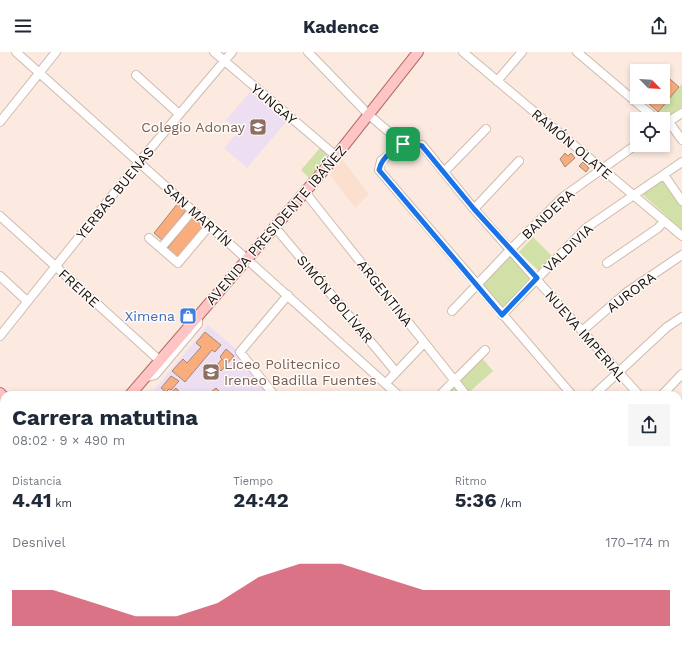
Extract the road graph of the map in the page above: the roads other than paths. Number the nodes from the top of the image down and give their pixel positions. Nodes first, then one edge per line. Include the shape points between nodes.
1 (16, 52) edge
2 (56, 52) edge
3 (214, 52) edge
4 (232, 52) edge
5 (308, 52) edge
6 (418, 52) edge
7 (463, 52) edge
8 (522, 52) edge
9 (577, 52) edge
10 (224, 61) junction
11 (40, 73) junction
12 (136, 75) dead end
13 (497, 81) junction
14 (648, 112) edge
15 (682, 113) edge
16 (179, 114) junction
17 (368, 115) junction
18 (670, 120) edge
19 (0, 122) edge
20 (670, 127) edge
21 (486, 130) dead end
22 (682, 140) edge
23 (403, 144) junction
24 (630, 149) edge
25 (336, 156) junction
26 (519, 161) dead end
27 (139, 162) junction
28 (682, 162) edge
29 (602, 169) junction
30 (444, 172) junction
31 (664, 175) junction
32 (305, 192) junction
33 (634, 196) junction
34 (682, 201) edge
35 (474, 209) junction
36 (193, 210) junction
37 (0, 216) edge
38 (664, 221) junction
39 (210, 225) junction
40 (274, 226) junction
41 (682, 236) edge
42 (149, 238) dead end
43 (161, 248) junction
44 (510, 250) junction
45 (682, 255) edge
46 (247, 258) junction
47 (607, 263) dead end
48 (55, 266) junction
49 (0, 276) edge
50 (537, 278) junction
51 (477, 286) junction
52 (288, 295) junction
53 (27, 301) junction
54 (452, 311) dead end
55 (198, 315) junction
56 (502, 315) junction
57 (682, 317) edge
58 (582, 331) junction
59 (0, 336) edge
60 (424, 343) junction
61 (485, 350) dead end
62 (159, 360) junction
63 (396, 372) junction
64 (617, 373) junction
65 (682, 374) edge
66 (144, 378) junction
67 (454, 381) junction
68 (386, 383) junction
69 (133, 391) edge
70 (271, 391) edge
71 (394, 391) edge
72 (444, 391) edge
73 (463, 391) edge
74 (568, 391) edge
75 (598, 391) edge
76 (634, 391) edge
77 (666, 391) edge

1 - 11 street, SAN MARTÍN
2 - 11 street
3 - 10 street, YUNGAY
4 - 10 street, YERBAS BUENAS
5 - 17 street
6 - 17 main road, AVENIDA PRESIDENTE IBÁÑEZ
7 - 13 street, RAMÓN OLATE
8 - 13 street
9 - 14 street
10 - 16 street, YERBAS BUENAS
10 - 25 street, YUNGAY
11 - 19 street
11 - 27 street, SAN MARTÍN
12 - 16 street
13 - 29 street, RAMÓN OLATE
15 - 18 street
16 - 27 street, YERBAS BUENAS
17 - 23 street
17 - 25 main road, AVENIDA PRESIDENTE IBÁÑEZ
20 - 22 street
21 - 30 street
23 - 30 street, NUEVA IMPERIAL via 422,146
23 - 51 street via 381,161 379,170
24 - 29 street, BANDERA
25 - 32 main road, AVENIDA PRESIDENTE IBÁÑEZ
26 - 35 street
27 - 36 street, SAN MARTÍN
27 - 48 street, YERBAS BUENAS
28 - 31 street, VALDIVIA
29 - 33 street, RAMÓN OLATE
29 - 44 street, BANDERA via 563,197
30 - 35 street, NUEVA IMPERIAL
31 - 33 street, VALDIVIA
31 - 34 street
32 - 40 main road, AVENIDA PRESIDENTE IBÁÑEZ
32 - 60 street, ARGENTINA
33 - 38 street, RAMÓN OLATE
33 - 50 street, VALDIVIA via 586,228
35 - 44 street, NUEVA IMPERIAL
36 - 39 street, SAN MARTÍN
36 - 43 street
37 - 48 street, FREIRE
38 - 41 street, RAMÓN OLATE
38 - 47 street via 653,232
39 - 43 street via 178,263
39 - 46 street, SAN MARTÍN
40 - 46 main road, AVENIDA PRESIDENTE IBÁÑEZ
40 - 63 street, SIMÓN BOLÍVAR
42 - 43 street
44 - 50 street, NUEVA IMPERIAL
44 - 51 street, BANDERA
45 - 58 street, AURORA via 627,292
46 - 52 street, SAN MARTÍN
46 - 55 main road, AVENIDA PRESIDENTE IBÁÑEZ
48 - 53 street, YERBAS BUENAS
48 - 62 street, FREIRE
49 - 53 street
50 - 56 street, VALDIVIA
50 - 58 street, NUEVA IMPERIAL
51 - 54 street, BANDERA
51 - 56 street
52 - 68 street, SAN MARTÍN
52 - 70 street via 240,352
53 - 59 street, YERBAS BUENAS
55 - 62 main road, AVENIDA PRESIDENTE IBÁÑEZ
55 - 66 street via 198,324 155,375
56 - 74 street
57 - 64 street via 667,327
58 - 64 street, NUEVA IMPERIAL
60 - 63 street
60 - 67 street, ARGENTINA
61 - 67 street
62 - 66 main road, AVENIDA PRESIDENTE IBÁÑEZ
63 - 68 street
64 - 75 street
64 - 76 street, NUEVA IMPERIAL
65 - 77 street
66 - 69 main road, AVENIDA PRESIDENTE IBÁÑEZ
67 - 72 street
67 - 73 street, ARGENTINA
68 - 71 street, SAN MARTÍN

